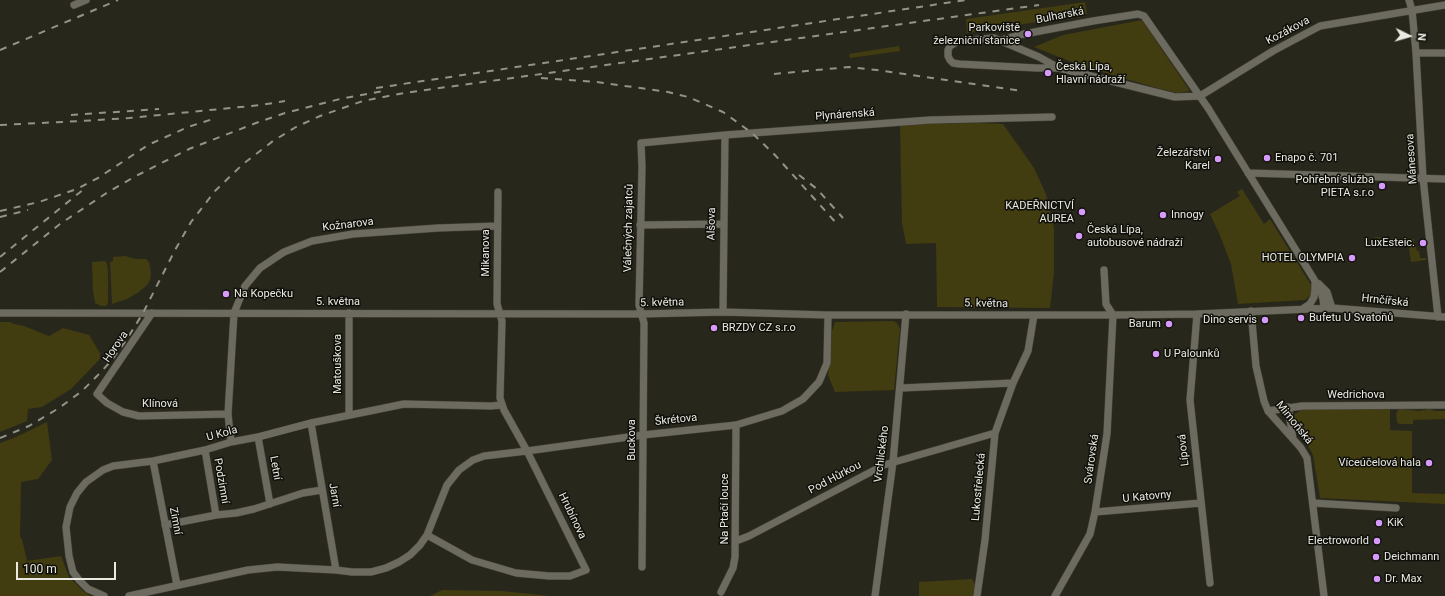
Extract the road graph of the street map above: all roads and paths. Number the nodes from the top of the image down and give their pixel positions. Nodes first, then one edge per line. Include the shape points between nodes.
1 (86, 0) edge
2 (1409, 0) edge
3 (74, 5) dead end
4 (1445, 5) edge
5 (1412, 10) junction
6 (1001, 40) junction
7 (1416, 53) junction
8 (1445, 53) edge
9 (1059, 68) junction
10 (1200, 96) junction
11 (1052, 117) dead end
12 (725, 135) junction
13 (641, 143) joint
14 (1248, 173) junction
15 (1423, 178) junction
16 (1445, 179) edge
17 (498, 192) dead end
18 (723, 224) junction
19 (640, 225) junction
20 (498, 226) junction
21 (1104, 270) dead end
22 (1314, 280) junction
23 (1304, 308) junction
24 (1324, 308) junction
25 (1332, 308) junction
26 (1251, 311) junction
27 (723, 312) junction
28 (0, 313) edge
29 (152, 313) junction
30 (234, 313) junction
31 (349, 313) junction
32 (500, 314) junction
33 (641, 314) junction
34 (906, 314) junction
35 (1197, 314) junction
36 (828, 315) junction
37 (1113, 315) junction
38 (1034, 316) junction
39 (1442, 317) edge
40 (1013, 383) junction
41 (900, 388) junction
42 (98, 394) joint
43 (502, 404) junction
44 (1445, 405) edge
45 (1288, 407) junction
46 (1268, 411) junction
47 (228, 414) junction
48 (349, 415) junction
49 (311, 423) junction
50 (736, 425) junction
51 (995, 433) junction
52 (643, 434) junction
53 (258, 437) junction
54 (1293, 439) junction
55 (231, 442) junction
56 (205, 450) junction
57 (527, 451) junction
58 (153, 461) junction
59 (893, 462) junction
60 (322, 490) junction
61 (1201, 503) junction
62 (1313, 503) junction
63 (270, 504) junction
64 (1396, 508) dead end
65 (1095, 512) junction
66 (216, 515) junction
67 (165, 525) junction
68 (428, 535) junction
69 (736, 540) junction
70 (642, 567) dead end
71 (336, 570) junction
72 (1210, 583) dead end
73 (177, 585) junction
74 (721, 592) dead end
75 (104, 596) edge
76 (129, 596) edge
77 (875, 596) edge
78 (977, 596) edge
79 (1055, 596) edge
80 (1324, 596) edge

1 - 3 street
2 - 5 street, Mánesova
4 - 5 street, Kozákova
5 - 7 street, Mánesova
5 - 10 street, Kozákova via 1320,26 1273,51
6 - 9 street, Bulharská
6 - 9 street, Bulharská via 985,37 958,41 950,46 948,56 954,63 959,64
6 - 10 street, Bulharská via 1064,26 1138,14 1144,16
7 - 8 street
7 - 15 street, Mánesova
9 - 10 street, Bulharská via 1175,97
10 - 14 street, Bulharská
11 - 12 street, Plynárenská via 930,120
12 - 13 street, Plynárenská
12 - 18 street, Alšova
13 - 19 street, Válečných zajatců
14 - 15 street
14 - 22 street, Bulharská
15 - 16 street
15 - 39 street, Mánesova
17 - 20 street, Mikanova
18 - 19 street
18 - 27 street, Alšova
19 - 33 street, Válečných zajatců
20 - 30 street, Kožnarova via 354,234 312,241 284,252 260,268 245,286
20 - 32 street, Mikanova
21 - 37 street via 1106,304
22 - 23 street via 1314,297
22 - 24 street, Bulharská via 1322,294
22 - 25 street, Bulharská via 1327,292
23 - 24 street, 5. května
23 - 26 street, 5. května
24 - 25 street, Hrnčířská
25 - 39 street, Hrnčířská
26 - 35 street, 5. května
26 - 46 street, Mimoňská via 1256,366
27 - 33 street, 5. května
27 - 36 street, 5. května
28 - 29 street, 5. května
29 - 30 street, 5. května
29 - 42 street, Horova
30 - 31 street, 5. května
30 - 47 street
31 - 32 street, 5. května
31 - 48 street, Matouškova
32 - 33 street, 5. května
32 - 43 street, Hrubínova
33 - 52 street, Buckova via 644,323
34 - 36 street, 5. května
34 - 38 street, 5. května
34 - 41 street, Vrchlického
35 - 37 street, 5. května
35 - 61 street, Lípová via 1190,400
36 - 50 street, Škrétova via 827,363 819,382 803,399 782,411
37 - 38 street, 5. května
37 - 65 street, Svárovská via 1107,434
38 - 40 street, Lukostřelecká via 1028,351
40 - 41 street
40 - 51 street, Lukostřelecká
41 - 59 street, Vrchlického
42 - 47 street, Klínová via 107,403 123,412 139,416
43 - 48 street, U Kola via 404,404
43 - 57 street, Hrubínova
44 - 45 street, Wedrichova
45 - 46 street, Wedrichova
45 - 54 street
46 - 54 street, Mimoňská
47 - 55 street
48 - 49 street, U Kola
49 - 53 street, U Kola
49 - 60 street, Jarní
50 - 52 street, Škrétova
50 - 69 street, Na Ptačí louce
51 - 59 street, Pod Hůrkou
51 - 78 street, Lukostřelecká
52 - 57 street, Škrétova
52 - 70 street, Buckova
53 - 55 street, U Kola
53 - 63 street, Letní
54 - 62 street, Mimoňská via 1307,458
55 - 56 street, U Kola
56 - 58 street, U Kola
56 - 66 street, Podzimní
57 - 68 street, Škrétova via 484,456 459,470 447,485
57 - 68 street, Hrubínova via 586,570 570,576 516,573 472,560
58 - 67 street, Zimní
58 - 75 street, U Kola via 113,466 103,470 86,482 70,507 66,527 71,565 79,580 88,589
59 - 69 street, Pod Hůrkou via 749,536
59 - 77 street, Vrchlického
60 - 63 street via 303,493
60 - 71 street, Jarní
61 - 65 street, U Katovny
61 - 72 street, Lípová
62 - 64 street
62 - 80 street, Mimoňská
63 - 66 street via 236,513
65 - 79 street, Svárovská via 1090,534
66 - 67 street
67 - 73 street, Zimní
68 - 71 street via 410,555 386,568 365,572
69 - 74 street, Na Ptačí louce via 733,568
71 - 73 street via 277,567 248,570
73 - 76 street

